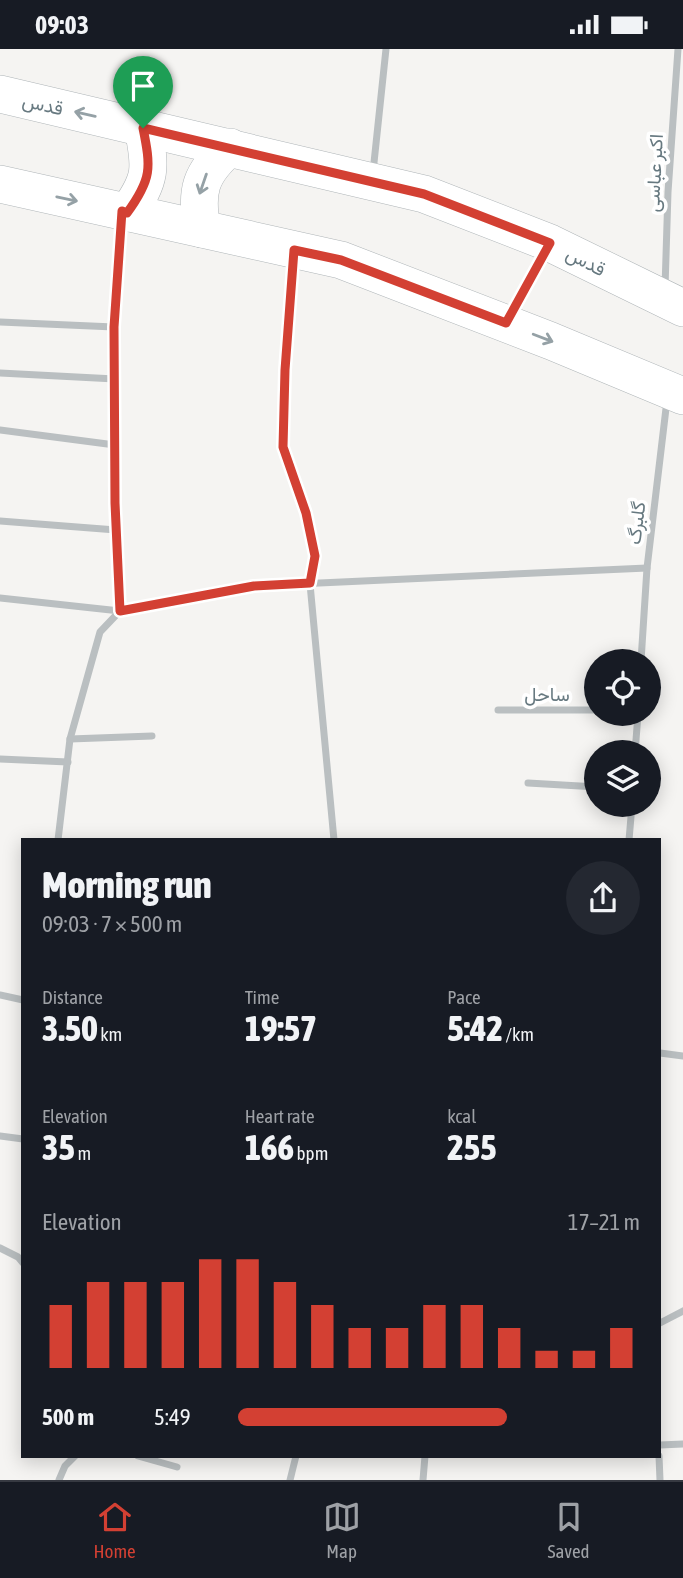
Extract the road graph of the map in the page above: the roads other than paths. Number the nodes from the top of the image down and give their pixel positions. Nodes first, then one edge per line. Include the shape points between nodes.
1 (386, 49) edge
2 (678, 49) edge
3 (0, 94) edge
4 (143, 128) junction
5 (230, 146) junction
6 (372, 180) junction
7 (0, 184) edge
8 (124, 212) junction
9 (202, 229) junction
10 (294, 250) junction
11 (674, 304) edge
12 (0, 321) edge
13 (114, 327) junction
14 (0, 373) edge
15 (115, 379) junction
16 (676, 393) edge
17 (0, 430) edge
18 (115, 445) junction
19 (0, 521) edge
20 (116, 530) junction
21 (647, 568) junction
22 (310, 583) junction
23 (0, 599) edge
24 (120, 611) junction
25 (642, 649) edge
26 (498, 710) dead end
27 (584, 710) edge
28 (152, 736) dead end
29 (71, 739) junction
30 (0, 759) edge
31 (68, 762) junction
32 (528, 783) dead end
33 (584, 786) edge
34 (631, 817) edge
35 (58, 838) edge
36 (334, 838) edge
37 (629, 838) edge
38 (0, 995) edge
39 (21, 1000) edge
40 (661, 1053) edge
41 (683, 1056) edge
42 (0, 1136) edge
43 (21, 1139) edge
44 (0, 1248) edge
45 (20, 1260) edge
46 (683, 1311) edge
47 (661, 1322) edge
48 (683, 1444) edge
49 (661, 1445) edge
50 (73, 1458) edge
51 (145, 1458) edge
52 (296, 1458) edge
53 (425, 1458) edge
54 (659, 1458) edge
55 (177, 1467) dead end
56 (59, 1480) edge
57 (290, 1480) edge
58 (423, 1480) edge
59 (660, 1480) edge

1 - 6 street
2 - 11 street, اکبر عباسی via 667,192
4 -> 3 main road, قدس
4 - 5 main road, قدس
4 - 8 main road via 149,174 139,196
5 - 6 main road, قدس
5 -> 9 main road via 213,161 200,190 197,204
6 - 11 main road, قدس via 424,194 550,243
7 -> 8 main road
8 - 9 main road
8 - 13 street
9 - 10 main road
10 -> 16 main road via 341,260
10 - 22 street via 283,447 315,556
12 - 13 street
13 - 15 street
14 - 15 street
15 - 18 street
16 - 21 street, گلبرگ
17 - 18 street
18 - 20 street
19 - 20 street
20 - 24 street
21 - 22 street
21 - 25 street, گلبرگ
22 - 24 street via 254,586
22 - 36 street
23 - 24 street
24 - 29 street via 100,632
26 - 27 street, ساحل
28 - 29 street
29 - 31 street
30 - 31 street
31 - 35 street
32 - 33 street
34 - 37 street
38 - 39 street
40 - 41 street
42 - 43 street
44 - 45 street
46 - 47 street
48 - 49 street
50 - 56 street
51 - 55 street
52 - 57 street
53 - 58 street
54 - 59 street

